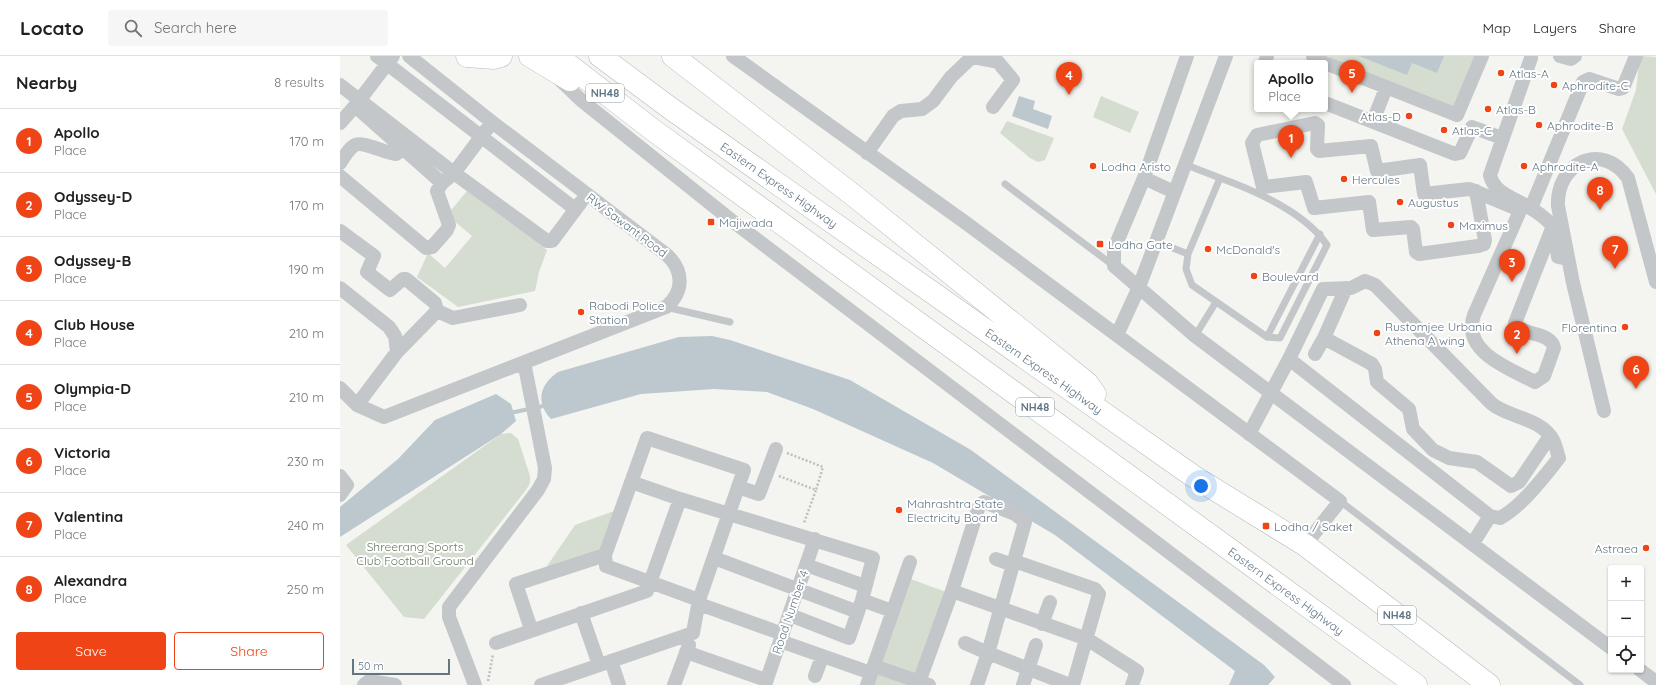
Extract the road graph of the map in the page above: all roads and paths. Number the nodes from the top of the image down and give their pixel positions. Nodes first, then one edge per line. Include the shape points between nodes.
1 (409, 56) edge
2 (467, 56) edge
3 (501, 56) edge
4 (600, 56) edge
5 (614, 56) edge
6 (673, 56) edge
7 (733, 56) edge
8 (1187, 56) edge
9 (1226, 56) edge
10 (1482, 56) edge
11 (1560, 56) edge
12 (1575, 56) edge
13 (1636, 56) edge
14 (1529, 57) edge
15 (385, 59) edge
16 (545, 59) edge
17 (1328, 64) edge
18 (340, 85) edge
19 (1386, 88) junction
20 (1328, 104) edge
21 (993, 107) dead end
22 (670, 108) junction
23 (349, 110) edge
24 (1373, 121) junction
25 (492, 122) junction
26 (482, 136) junction
27 (1502, 138) junction
28 (403, 149) junction
29 (868, 154) junction
30 (340, 162) edge
31 (1184, 164) junction
32 (454, 173) junction
33 (340, 176) edge
34 (1144, 178) junction
35 (1220, 178) junction
36 (442, 183) junction
37 (1005, 184) dead end
38 (1476, 191) junction
39 (1174, 192) junction
40 (587, 194) junction
41 (1525, 207) junction
42 (576, 209) junction
43 (1553, 226) junction
44 (340, 231) edge
45 (1320, 234) junction
46 (1154, 241) junction
47 (1188, 254) junction
48 (1568, 259) junction
49 (1114, 266) junction
50 (1656, 282) edge
51 (1139, 286) junction
52 (340, 288) edge
53 (1346, 288) junction
54 (1216, 302) junction
55 (520, 305) dead end
56 (666, 307) junction
57 (437, 312) junction
58 (730, 322) dead end
59 (1117, 335) junction
60 (1195, 336) junction
61 (1267, 337) junction
62 (1324, 338) junction
63 (397, 352) junction
64 (1315, 354) dead end
65 (1288, 359) junction
66 (524, 362) junction
67 (340, 388) edge
68 (1270, 391) junction
69 (357, 405) junction
70 (1604, 411) dead end
71 (1115, 420) junction
72 (1249, 434) junction
73 (1550, 436) junction
74 (776, 449) joint
75 (767, 472) junction
76 (340, 476) edge
77 (631, 482) junction
78 (738, 487) junction
79 (816, 490) junction
80 (340, 494) edge
81 (680, 499) junction
82 (1340, 501) junction
83 (730, 513) junction
84 (1490, 516) junction
85 (800, 535) junction
86 (815, 539) junction
87 (1473, 543) junction
88 (1305, 546) junction
89 (605, 555) junction
90 (714, 558) junction
91 (996, 559) dead end
92 (910, 562) dead end
93 (1014, 563) junction
94 (806, 565) junction
95 (650, 582) junction
96 (865, 586) junction
97 (798, 588) junction
98 (952, 591) junction
99 (699, 602) junction
100 (1050, 602) dead end
101 (860, 606) junction
102 (999, 608) junction
103 (892, 611) junction
104 (581, 613) junction
105 (790, 615) junction
106 (1042, 624) junction
107 (531, 630) junction
108 (693, 633) junction
109 (782, 637) junction
110 (1087, 639) junction
111 (496, 643) joint
112 (965, 643) dead end
113 (1036, 645) dead end
114 (1608, 646) edge
115 (686, 652) junction
116 (988, 653) junction
117 (822, 657) junction
118 (597, 659) dead end
119 (611, 661) junction
120 (1028, 668) junction
121 (1644, 673) edge
122 (871, 675) edge
123 (814, 676) dead end
124 (1656, 682) edge
125 (765, 683) edge
126 (922, 684) edge
127 (364, 685) edge
128 (395, 685) edge
129 (475, 685) edge
130 (487, 685) edge
131 (541, 685) edge
132 (619, 685) edge
133 (674, 685) edge
134 (977, 685) edge
135 (1023, 685) edge
136 (1071, 685) edge
137 (1132, 685) edge
138 (1344, 685) edge
139 (1416, 685) edge
140 (1489, 685) edge
141 (1580, 685) edge

1 - 25 street, RW Sawant Road
2 - 3 highway
4 - 22 highway, Eastern Express Highway / NH48
5 - 22 highway
6 - 71 highway via 854,195 1087,383
7 - 29 street
8 - 34 street
9 - 31 street
10 - 19 street via 1457,115
11 - 12 street via 1571,59
13 - 41 street via 1623,88 1589,79 1583,82
14 - 27 street
15 - 23 street
15 - 26 street
16 - 138 street via 581,100 731,220
16 - 139 highway, Eastern Express Highway / NH48 via 654,130
17 - 19 street
18 - 23 street
19 - 24 street
20 - 24 street
21 - 29 street via 1013,80 998,62 972,57 951,77 933,102 922,109 901,111 893,116
22 - 71 highway, Eastern Express Highway / NH48
23 - 28 street
23 - 32 street
24 - 27 street via 1457,154 1460,153 1472,127
25 - 26 street
25 - 40 street, RW Sawant Road
26 - 32 street
26 - 42 street
27 - 41 street via 1490,175 1491,180 1500,191
28 - 30 street via 396,154 360,143
28 - 36 street
29 - 59 street
31 - 35 lane
31 - 39 street
32 - 36 street
32 - 42 street via 547,242 552,241
33 - 36 street via 426,248 432,247 449,225 437,191
34 - 39 street
34 - 49 street via 1114,249
35 - 45 lane via 1260,195 1305,220
35 - 47 lane
37 - 49 lane
38 - 38 street via 1469,189 1424,194 1420,165 1377,171 1371,146 1319,152 1316,123 1257,136 1252,143 1263,187 1306,182 1312,207 1315,209 1369,202 1374,230 1411,227 1416,252 1419,254 1484,244
38 - 41 street
39 - 46 street
40 - 42 street
40 - 56 street, RW Sawant Road via 673,260 681,281 676,296
41 - 43 street
41 - 43 street via 1474,315 1471,331 1476,342 1490,358 1535,382 1544,376 1554,348 1553,344 1519,328 1515,323
43 - 48 street via 1558,257
44 - 57 street via 374,256 367,272 390,290 403,279 406,280 435,303
45 - 61 lane
45 - 61 lane via 1327,245 1280,338
46 - 47 lane
46 - 51 street
47 - 54 lane via 1186,269 1192,285
48 - 50 street via 1558,206 1560,187 1567,175 1580,162 1592,159 1608,160 1624,172 1631,184
48 - 70 street
49 - 51 street
51 - 59 street
51 - 60 street
52 - 63 street via 389,327 395,336
53 - 62 street
53 - 65 street via 1323,289
53 - 73 street via 1365,282 1375,285 1500,411 1537,424
54 - 60 lane
54 - 61 lane
55 - 57 street via 452,318
56 - 58 lane
56 - 66 street
57 - 63 street
59 - 72 street
60 - 68 street
62 - 64 street
62 - 73 street via 1372,364 1377,382 1409,409 1413,429 1433,450 1449,458 1476,462 1511,486 1519,482
63 - 69 street
65 - 68 street
65 - 84 street
66 - 69 street via 384,417
66 - 129 street via 545,468 544,479 449,607 449,617
67 - 69 street
68 - 72 street
68 - 87 street
71 - 88 highway, Eastern Express Highway / NH48 via 1193,476
72 - 82 street
73 - 84 street via 1559,458 1510,513 1500,518
74 - 75 street
74 - 79 path via 823,467
75 - 78 street via 759,494
75 - 79 path
76 - 80 street via 347,484
77 - 78 street via 647,438 744,470
77 - 81 street
77 - 89 street
78 - 83 street
79 - 85 path
81 - 83 street
81 - 95 street
82 - 88 street
82 - 141 lane
83 - 85 street
83 - 90 street
84 - 87 street
85 - 86 street
86 - 94 street, Road Number 4
86 - 96 street via 873,558
87 - 114 street
88 - 140 highway, Eastern Express Highway / NH48
89 - 95 street via 606,566
89 - 107 street via 516,584
90 - 97 street
90 - 99 street
91 - 93 street
92 - 103 street
93 - 98 street via 1024,522 1015,514 984,502 979,506
93 - 102 street
93 - 110 street via 1095,589 1099,594
94 - 96 street
94 - 97 street, Road Number 4
95 - 99 street
95 - 104 street via 647,591
96 - 101 street
97 - 101 street
97 - 105 street, Road Number 4
98 - 102 street
98 - 126 street
99 - 108 street
99 - 109 street
100 - 106 street
101 - 103 street
101 - 105 street via 848,638
102 - 106 street
102 - 116 street
103 - 122 street
104 - 107 street
104 - 118 street
105 - 109 street, Road Number 4
106 - 110 street
107 - 111 street
108 - 115 street
108 - 119 street
109 - 117 street
109 - 125 street, Road Number 4
110 - 136 street
110 - 137 street via 1137,671
111 - 130 path
112 - 116 street
113 - 120 street
115 - 125 street
115 - 133 street
116 - 120 street
116 - 134 street
117 - 122 street
117 - 123 street
119 - 131 street
119 - 132 street
120 - 135 street
120 - 136 street
121 - 124 street
122 - 126 street
127 - 128 street via 369,681

